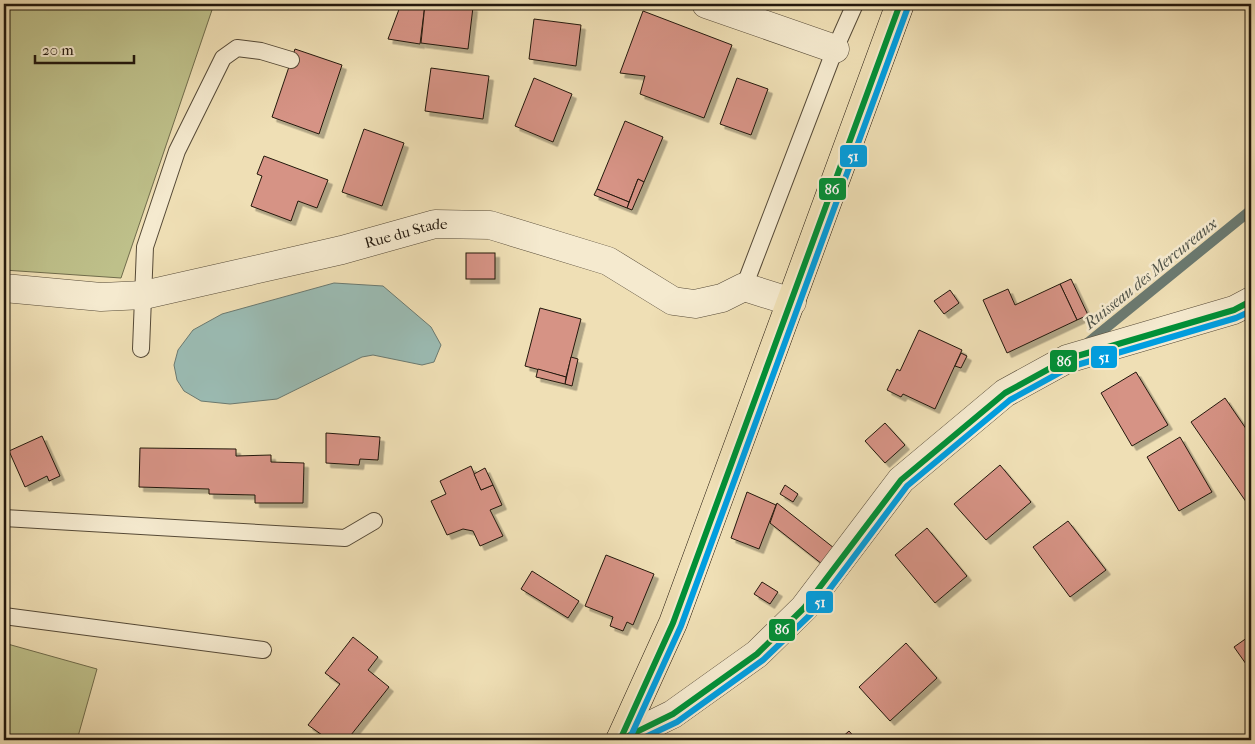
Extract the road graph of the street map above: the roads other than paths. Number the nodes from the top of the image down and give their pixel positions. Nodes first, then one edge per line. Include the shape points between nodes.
1 (706, 4) edge
2 (855, 4) edge
3 (900, 4) edge
4 (835, 49) junction
5 (291, 60) dead end
6 (744, 287) junction
7 (4, 288) edge
8 (144, 296) junction
9 (1251, 301) edge
10 (792, 302) junction
11 (141, 349) dead end
12 (4, 518) edge
13 (374, 521) dead end
14 (4, 616) edge
15 (263, 650) dead end
16 (620, 740) edge

1 - 4 street
2 - 4 lane
3 - 10 main road
4 - 6 lane
5 - 8 lane via 261,50 237,48 223,58 176,152 155,212 144,247
6 - 8 street, Rue du Stade via 722,298 695,304 673,301 608,261 490,225 435,224 342,250
6 - 10 street
7 - 8 street, Rue du Stade via 100,297
8 - 11 lane
9 - 16 street via 1234,310 1067,360 1005,393 901,480 804,608 757,654 673,714
10 - 16 main road via 673,623
12 - 13 lane via 345,538
14 - 15 lane

